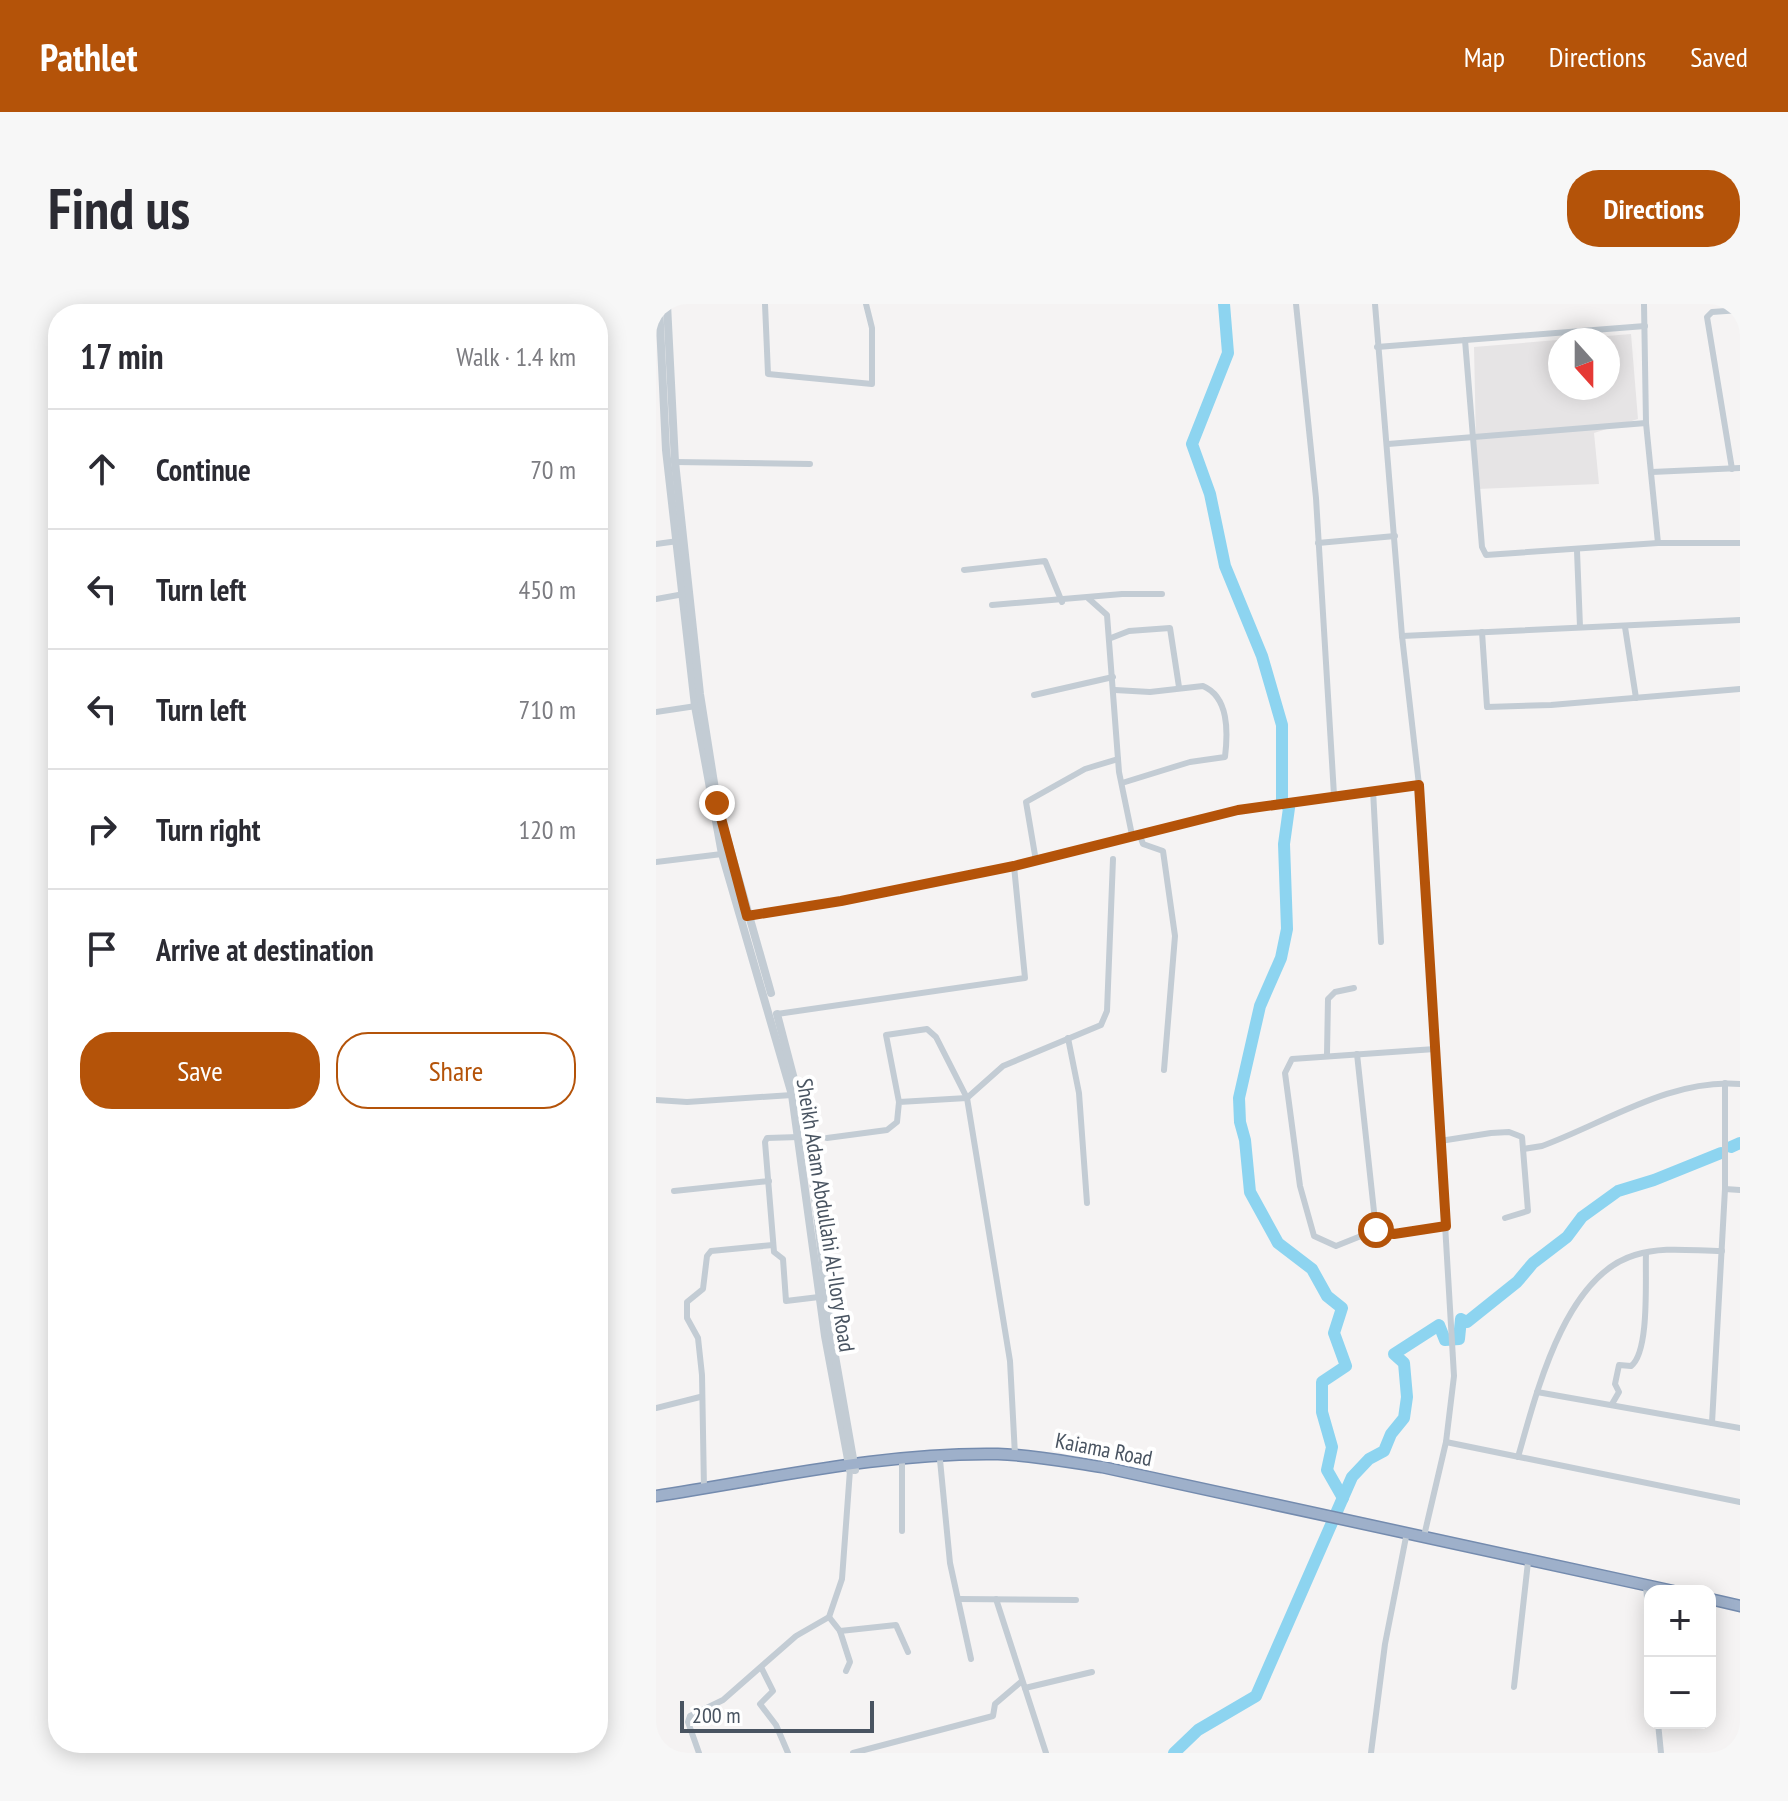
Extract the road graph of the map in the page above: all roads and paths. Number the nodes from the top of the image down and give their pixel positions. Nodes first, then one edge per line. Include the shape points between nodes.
1 (659, 304) edge
2 (667, 304) edge
3 (765, 304) edge
4 (866, 304) edge
5 (1296, 304) edge
6 (1375, 304) edge
7 (1644, 304) edge
8 (1740, 310) edge
9 (661, 324) edge
10 (1645, 326) junction
11 (1465, 340) junction
12 (1377, 347) junction
13 (1646, 423) junction
14 (1472, 437) junction
15 (1388, 444) junction
16 (675, 462) junction
17 (810, 464) dead end
18 (1736, 468) edge
19 (1652, 472) junction
20 (1395, 536) junction
21 (678, 541) junction
22 (1318, 543) junction
23 (1658, 543) junction
24 (1740, 543) edge
25 (656, 544) edge
26 (1577, 551) junction
27 (964, 570) dead end
28 (684, 594) junction
29 (1162, 594) dead end
30 (1088, 598) junction
31 (656, 599) edge
32 (1062, 602) junction
33 (992, 605) dead end
34 (1740, 620) edge
35 (1580, 627) junction
36 (1625, 627) junction
37 (1482, 632) junction
38 (1402, 636) junction
39 (1111, 638) junction
40 (1113, 677) junction
41 (1179, 687) junction
42 (1740, 689) edge
43 (1115, 690) junction
44 (1034, 695) dead end
45 (1636, 698) junction
46 (698, 706) junction
47 (656, 712) edge
48 (1118, 759) junction
49 (1122, 783) junction
50 (1419, 785) junction
51 (1373, 790) junction
52 (1334, 795) junction
53 (1135, 834) junction
54 (722, 854) junction
55 (1113, 859) dead end
56 (1036, 861) junction
57 (656, 862) edge
58 (1014, 866) junction
59 (747, 916) junction
60 (1381, 942) dead end
61 (1354, 988) dead end
62 (777, 1014) junction
63 (1068, 1038) junction
64 (1435, 1049) junction
65 (1327, 1054) junction
66 (1357, 1054) junction
67 (1164, 1070) dead end
68 (1725, 1083) junction
69 (1740, 1084) edge
70 (792, 1095) junction
71 (967, 1098) junction
72 (656, 1100) edge
73 (899, 1102) junction
74 (799, 1137) junction
75 (827, 1138) dead end
76 (1440, 1141) junction
77 (1523, 1149) junction
78 (769, 1181) junction
79 (1725, 1189) junction
80 (1740, 1190) edge
81 (674, 1191) dead end
82 (1087, 1203) dead end
83 (1505, 1218) dead end
84 (1446, 1226) junction
85 (1376, 1230) junction
86 (773, 1245) junction
87 (1722, 1251) junction
88 (1646, 1253) junction
89 (819, 1297) junction
90 (1537, 1392) junction
91 (700, 1397) junction
92 (1612, 1404) junction
93 (656, 1408) edge
94 (1712, 1423) junction
95 (1740, 1428) edge
96 (1446, 1442) junction
97 (1015, 1455) junction
98 (1518, 1457) junction
99 (940, 1460) junction
100 (902, 1464) junction
101 (852, 1467) junction
102 (704, 1489) junction
103 (656, 1499) edge
104 (1740, 1502) edge
105 (1330, 1518) junction
106 (902, 1531) dead end
107 (1424, 1536) junction
108 (1406, 1537) junction
109 (1534, 1562) junction
110 (1644, 1586) edge
111 (959, 1599) junction
112 (996, 1599) junction
113 (1076, 1600) dead end
114 (1716, 1600) edge
115 (1740, 1606) edge
116 (829, 1617) junction
117 (840, 1631) junction
118 (908, 1652) dead end
119 (971, 1659) dead end
120 (762, 1669) junction
121 (846, 1671) dead end
122 (1092, 1672) dead end
123 (1024, 1684) junction
124 (1514, 1687) dead end
125 (1659, 1729) edge
126 (875, 1750) edge
127 (699, 1753) edge
128 (788, 1753) edge
129 (853, 1753) edge
130 (1046, 1753) edge
131 (1371, 1753) edge
132 (1661, 1753) edge

1 - 9 street, Sheikh Adam Abdullahi Al-Ilory Road
2 - 9 street, Sheikh Adam Abdullahi Al-Ilory Road
3 - 4 street via 768,374 872,384 872,328
5 - 22 street
6 - 12 street
7 - 10 street
8 - 18 street via 1707,317
9 - 16 street, Sheikh Adam Abdullahi Al-Ilory Road
9 - 21 street, Sheikh Adam Abdullahi Al-Ilory Road via 666,450
10 - 11 street
10 - 13 street
11 - 12 street
11 - 14 street
12 - 15 street
13 - 14 street
13 - 19 street
14 - 15 street
14 - 26 street via 1483,553
15 - 20 street
16 - 17 street
16 - 46 street, Sheikh Adam Abdullahi Al-Ilory Road
18 - 19 street
19 - 23 street
20 - 22 street
20 - 38 street
21 - 25 street
21 - 28 street, Sheikh Adam Abdullahi Al-Ilory Road
22 - 52 street
23 - 24 street
23 - 26 street
26 - 35 street
27 - 32 street via 1045,561
28 - 31 street
28 - 46 street, Sheikh Adam Abdullahi Al-Ilory Road
29 - 30 street
30 - 32 street
30 - 39 street via 1107,615
32 - 33 street
34 - 36 street
35 - 36 street
35 - 37 street
36 - 45 street
37 - 38 street
37 - 45 street via 1487,707
38 - 50 street
39 - 40 street
39 - 41 street via 1170,628
40 - 43 street
40 - 44 street
41 - 43 street
41 - 49 street via 1203,686 1222,702 1225,757
42 - 45 street
43 - 48 street
46 - 47 street
46 - 54 street, Sheikh Adam Abdullahi Al-Ilory Road
46 - 59 street, Sheikh Adam Abdullahi Al-Ilory Road
48 - 49 street
48 - 56 street via 1085,769 1026,802
49 - 53 street
50 - 51 street
50 - 64 street
51 - 52 street
51 - 60 street
52 - 53 street
53 - 56 street
53 - 67 street via 1143,844 1163,851 1175,936
54 - 57 street
54 - 70 street, Sheikh Adam Abdullahi Al-Ilory Road
55 - 63 street via 1107,1011 1101,1025
56 - 58 street
58 - 59 street
58 - 62 street via 1025,978
59 - 62 street, Sheikh Adam Abdullahi Al-Ilory Road
61 - 65 street via 1328,999
62 - 101 street, Sheikh Adam Abdullahi Al-Ilory Road via 807,1129
63 - 71 street via 1003,1066
63 - 82 street via 1079,1093
64 - 66 street
64 - 76 street
65 - 66 street
65 - 85 street via 1292,1059 1285,1073 1309,1229 1321,1242 1336,1246
66 - 85 street
68 - 69 street
68 - 77 street via 1674,1093 1552,1143
68 - 79 street
70 - 72 street
70 - 74 street, Sheikh Adam Abdullahi Al-Ilory Road
71 - 73 street
71 - 73 street via 936,1037 919,1028 886,1035
71 - 97 street via 1010,1361
73 - 75 street via 897,1122 887,1130
74 - 78 street via 767,1138
74 - 89 street, Sheikh Adam Abdullahi Al-Ilory Road
76 - 77 street via 1509,1132 1522,1137
76 - 84 street
77 - 83 street via 1528,1208
78 - 81 street
78 - 86 street
79 - 80 street
79 - 87 street
84 - 85 street via 1394,1234
84 - 96 street via 1454,1393
86 - 89 street via 783,1259 786,1301
86 - 91 street via 708,1254 703,1289 687,1302 686,1311 698,1338
87 - 88 street
87 - 94 street
88 - 90 street via 1623,1259 1586,1292 1551,1354
88 - 92 street via 1639,1356 1631,1366 1619,1365 1619,1392
89 - 101 street, Sheikh Adam Abdullahi Al-Ilory Road
90 - 92 street
90 - 98 street
91 - 93 street
91 - 102 street
92 - 94 street
94 - 95 street
96 - 98 street
96 - 107 street
97 - 101 highway, Kaiama Road via 933,1455
97 - 105 highway, Kaiama Road via 1102,1467
98 - 104 street
99 - 100 highway, Kaiama Road
99 - 105 highway, Kaiama Road via 1005,1459 1101,1472
99 - 111 street via 950,1563
100 - 101 highway, Kaiama Road
100 - 106 street
101 - 102 highway, Kaiama Road
101 - 103 highway, Kaiama Road
101 - 116 street via 842,1579
102 - 103 highway, Kaiama Road
105 - 107 highway, Kaiama Road
105 - 108 highway, Kaiama Road
107 - 109 highway, Kaiama Road
108 - 109 highway, Kaiama Road
108 - 131 street
109 - 110 highway, Kaiama Road
109 - 124 street
111 - 112 street
111 - 119 street
112 - 113 street
112 - 123 street
114 - 115 highway
116 - 117 street
116 - 120 street via 796,1636
117 - 118 street via 896,1625
117 - 121 street via 850,1662
120 - 127 street via 723,1700 690,1716
120 - 128 street via 773,1691 759,1703
122 - 123 street
123 - 126 street via 995,1704 993,1716
123 - 130 street
125 - 132 street
126 - 129 street

